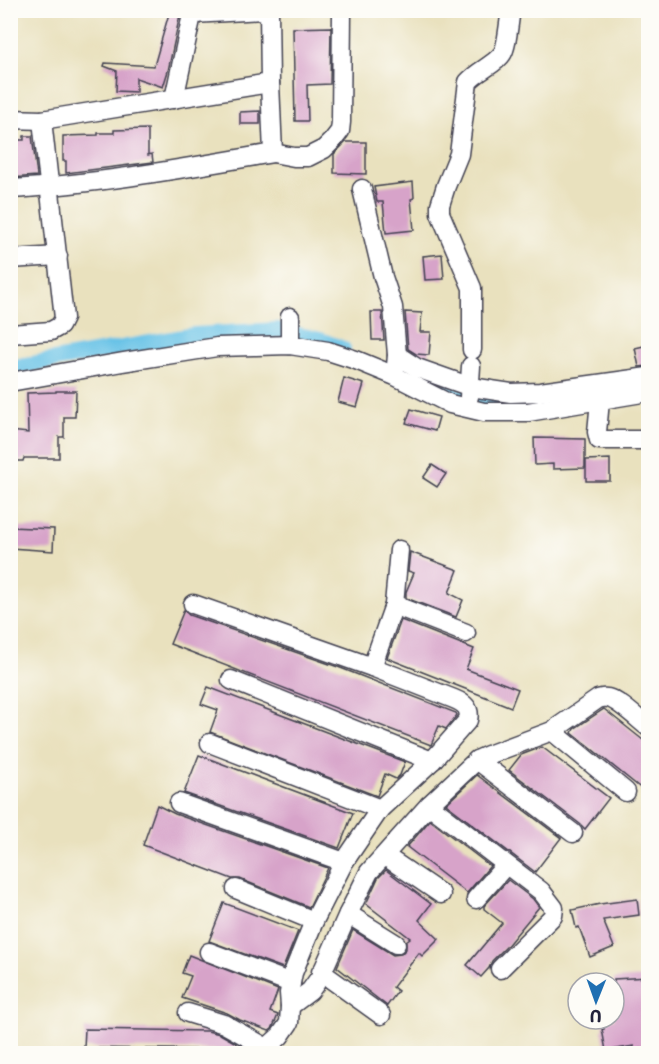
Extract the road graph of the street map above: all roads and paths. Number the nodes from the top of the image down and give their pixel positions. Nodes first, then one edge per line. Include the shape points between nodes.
1 (264, 10) edge
2 (269, 10) edge
3 (342, 10) edge
4 (511, 10) edge
5 (193, 12) edge
6 (270, 83) junction
7 (174, 99) junction
8 (10, 119) edge
9 (42, 120) junction
10 (273, 153) junction
11 (50, 187) junction
12 (10, 189) edge
13 (362, 189) dead end
14 (57, 256) junction
15 (10, 260) edge
16 (10, 334) edge
17 (396, 367) junction
18 (648, 377) edge
19 (10, 382) edge
20 (648, 392) edge
21 (469, 397) junction
22 (600, 401) junction
23 (648, 440) edge
24 (399, 550) dead end
25 (193, 604) dead end
26 (394, 605) junction
27 (466, 633) dead end
28 (372, 667) junction
29 (231, 680) dead end
30 (648, 727) edge
31 (552, 731) junction
32 (210, 743) dead end
33 (477, 760) junction
34 (432, 761) junction
35 (626, 792) dead end
36 (179, 803) dead end
37 (429, 805) junction
38 (380, 809) junction
39 (573, 833) dead end
40 (384, 856) junction
41 (344, 862) junction
42 (506, 865) junction
43 (236, 889) dead end
44 (441, 894) dead end
45 (476, 899) dead end
46 (348, 914) junction
47 (314, 921) junction
48 (396, 944) dead end
49 (209, 952) dead end
50 (500, 969) dead end
51 (321, 972) junction
52 (291, 983) junction
53 (290, 1006) junction
54 (188, 1013) dead end
55 (381, 1015) dead end
56 (264, 1051) edge

1 - 5 street
2 - 6 street
3 - 10 street via 340,131 324,149 309,157
4 - 21 street via 503,53 468,82 459,154 440,205 472,288
5 - 7 street
6 - 7 street
6 - 10 street
7 - 9 street
8 - 9 street
9 - 11 street
10 - 11 street via 156,174
11 - 12 street
11 - 14 street
13 - 17 street via 393,307
14 - 15 street
14 - 16 street via 64,309 60,326 51,331
17 - 19 street via 328,351 290,332
17 - 21 street via 417,368
18 - 21 street
20 - 22 street
21 - 22 street via 484,412 528,412
22 - 23 street via 599,440
24 - 26 street
25 - 28 street
26 - 27 street
26 - 28 street
28 - 34 street via 467,707 468,720
29 - 34 street
30 - 31 street via 604,697
31 - 33 street
31 - 35 street
32 - 38 street
33 - 37 street
33 - 39 street
34 - 38 street
36 - 41 street
37 - 40 street
37 - 42 street
38 - 41 street
40 - 44 street
40 - 46 street via 369,872
41 - 47 street
42 - 45 street
42 - 50 street via 541,891 554,908 553,916
43 - 47 street
46 - 48 street
46 - 51 street
47 - 52 street
49 - 52 street
51 - 53 street via 310,991
51 - 55 street
52 - 53 street
53 - 56 street via 285,1031
54 - 56 street via 224,1024

